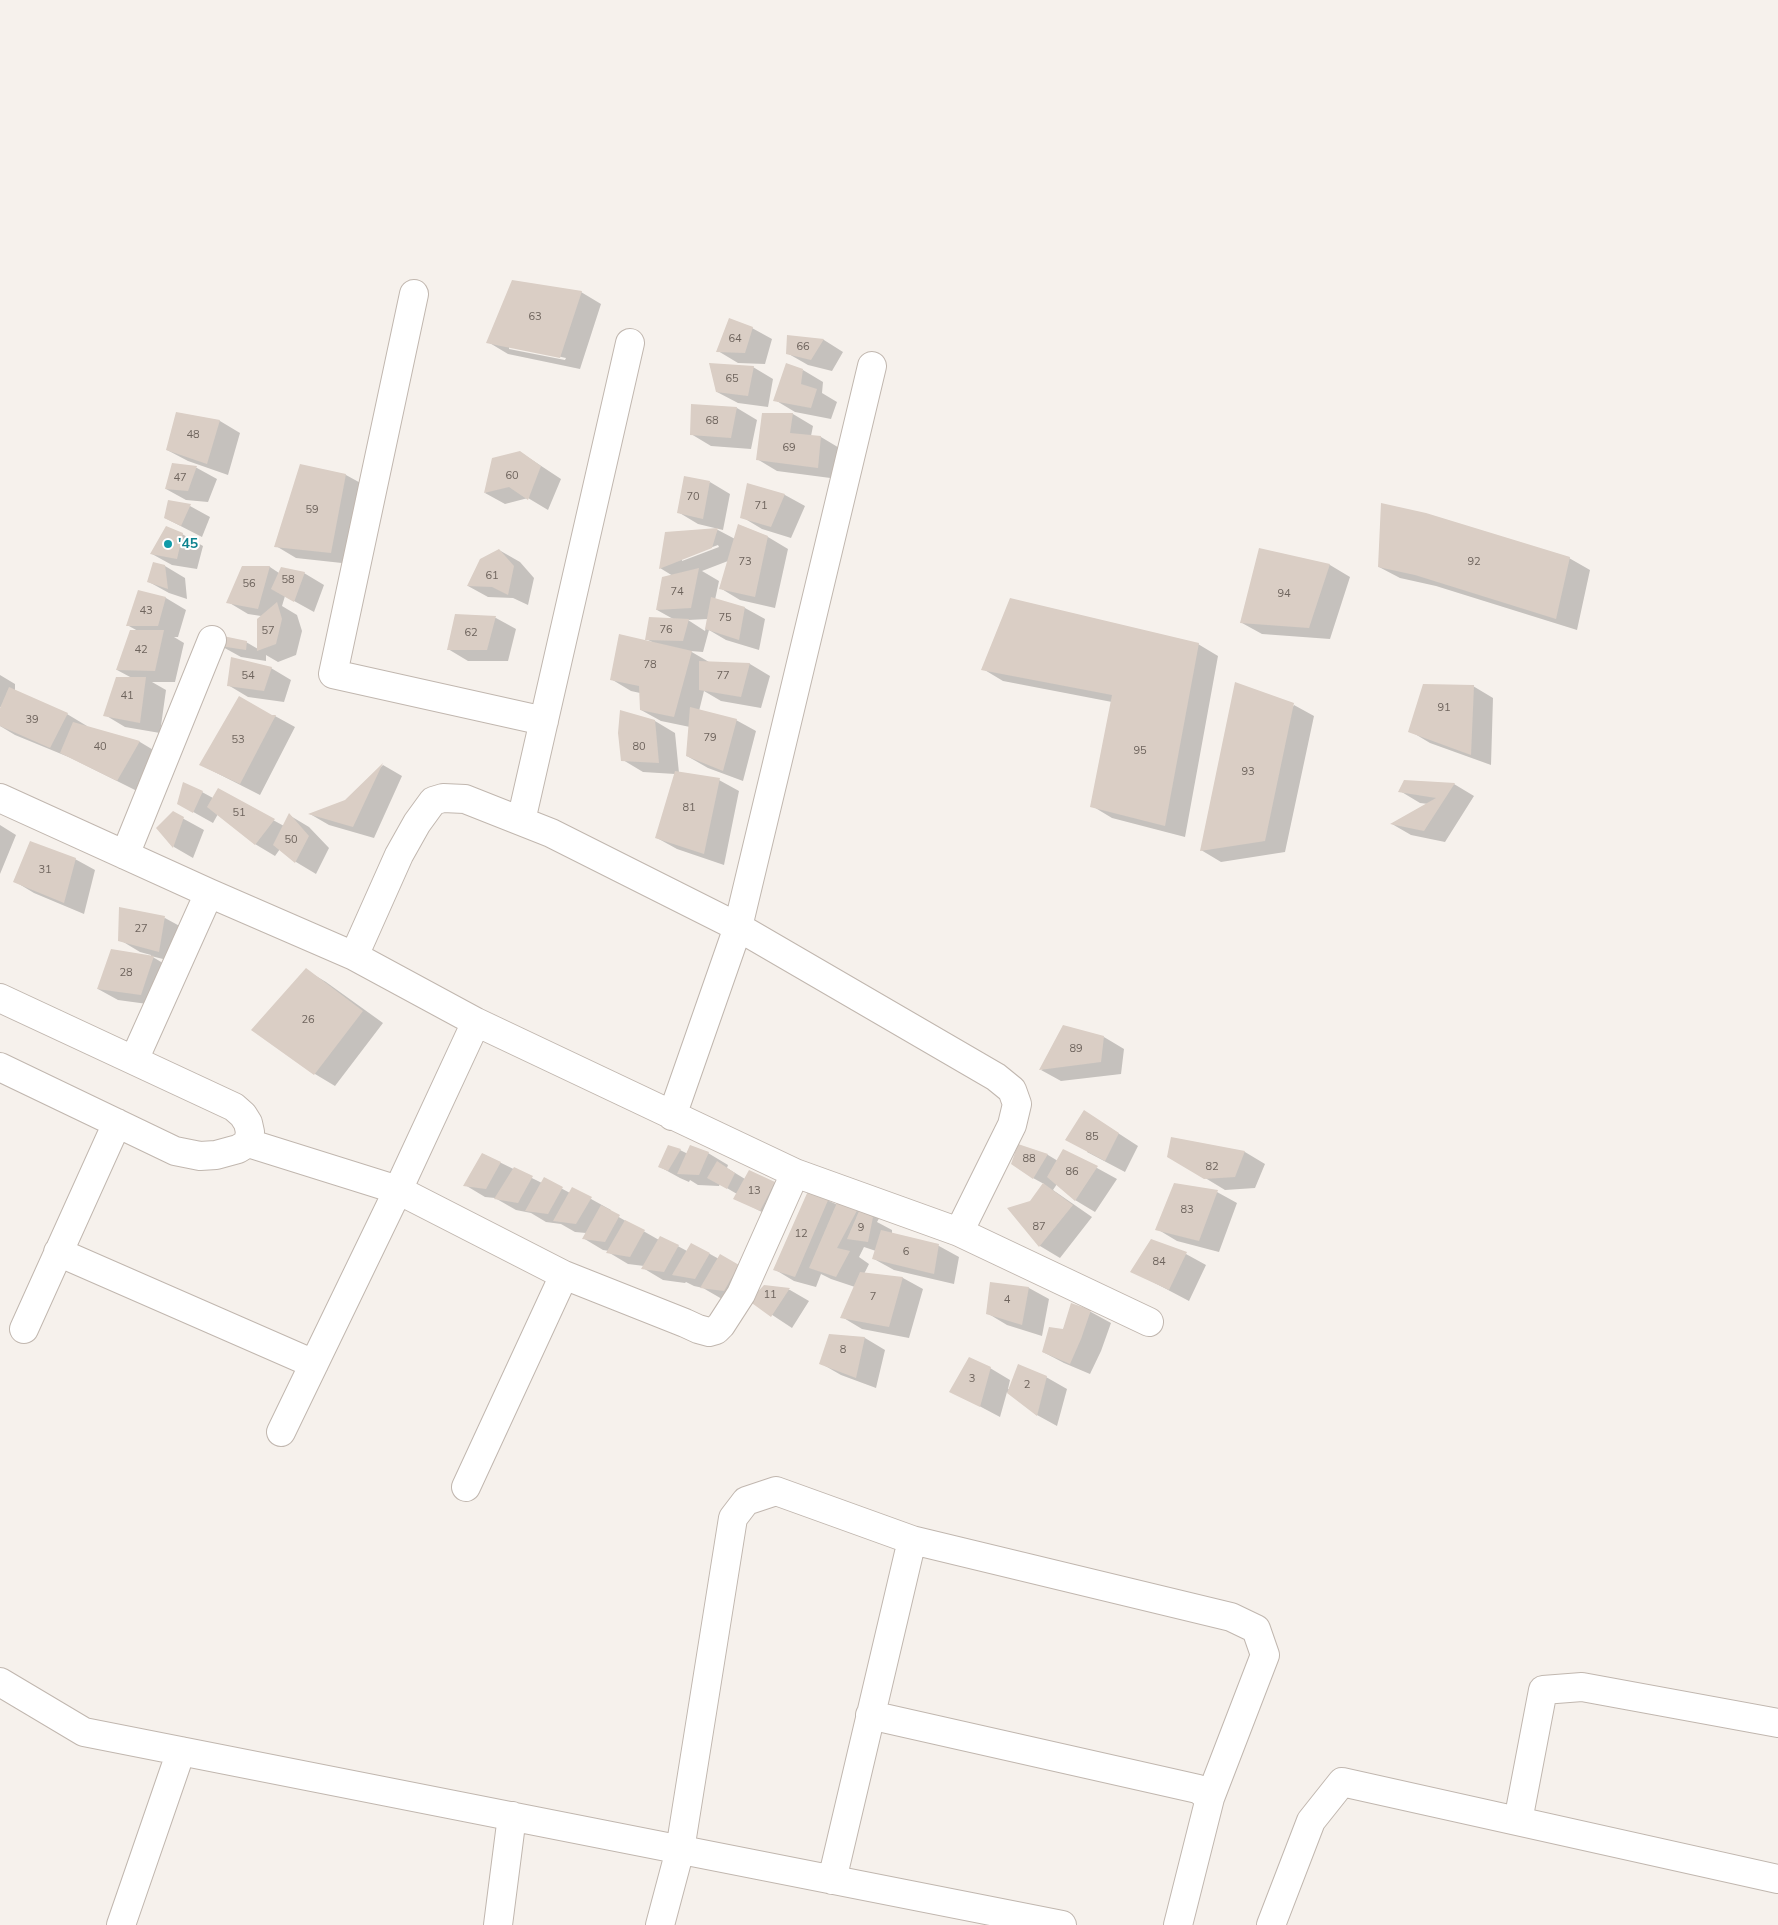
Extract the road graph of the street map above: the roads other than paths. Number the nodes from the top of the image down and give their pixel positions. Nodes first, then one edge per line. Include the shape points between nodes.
1 (414, 294) dead end
2 (630, 344) dead end
3 (872, 366) dead end
4 (212, 640) dead end
5 (544, 720) junction
6 (0, 798) edge
7 (521, 821) junction
8 (125, 855) junction
9 (209, 893) junction
10 (738, 927) junction
11 (354, 956) junction
12 (0, 998) edge
13 (476, 1022) junction
14 (134, 1060) junction
15 (0, 1066) edge
16 (672, 1116) junction
17 (116, 1123) junction
18 (248, 1143) junction
19 (795, 1173) junction
20 (398, 1190) junction
21 (960, 1232) junction
22 (58, 1252) junction
23 (564, 1275) junction
24 (1148, 1322) dead end
25 (24, 1329) dead end
26 (314, 1364) junction
27 (282, 1432) dead end
28 (466, 1487) dead end
29 (912, 1540) junction
30 (0, 1682) edge
31 (870, 1715) junction
32 (1778, 1723) edge
33 (181, 1751) junction
34 (1210, 1798) junction
35 (512, 1816) junction
36 (1518, 1821) junction
37 (680, 1850) junction
38 (1778, 1879) edge
39 (832, 1880) junction
40 (121, 1925) edge
41 (498, 1925) edge
42 (660, 1925) edge
43 (1062, 1925) edge
44 (1178, 1925) edge
45 (1271, 1925) edge

1 - 5 street via 333,674
2 - 5 street
3 - 10 street
4 - 8 street
5 - 7 street
6 - 8 street
7 - 10 street
7 - 11 street via 465,799 455,797 433,801 399,855
8 - 9 street
9 - 11 street
9 - 14 street
10 - 16 street
10 - 21 street via 996,1077 1012,1090 1017,1104 1012,1125
11 - 13 street
12 - 14 street
13 - 16 street
13 - 20 street
14 - 18 street via 234,1107 248,1123
15 - 17 street
16 - 19 street
17 - 18 street via 176,1151 200,1156 216,1155
17 - 22 street
18 - 20 street
19 - 21 street
19 - 23 street via 741,1294 716,1330 698,1330
20 - 23 street
20 - 26 street
21 - 24 street
22 - 25 street
22 - 26 street
23 - 28 street
26 - 27 street
29 - 31 street
29 - 34 street via 1231,1617 1256,1629 1266,1655
29 - 37 street via 776,1491 746,1501 733,1518
30 - 33 street via 84,1732
31 - 34 street via 1198,1789
31 - 39 street
32 - 36 street via 1582,1686 1543,1690
33 - 35 street
33 - 40 street
34 - 44 street
35 - 37 street
35 - 41 street
36 - 38 street
36 - 45 street via 1342,1782 1311,1821
37 - 39 street
37 - 42 street
39 - 43 street

